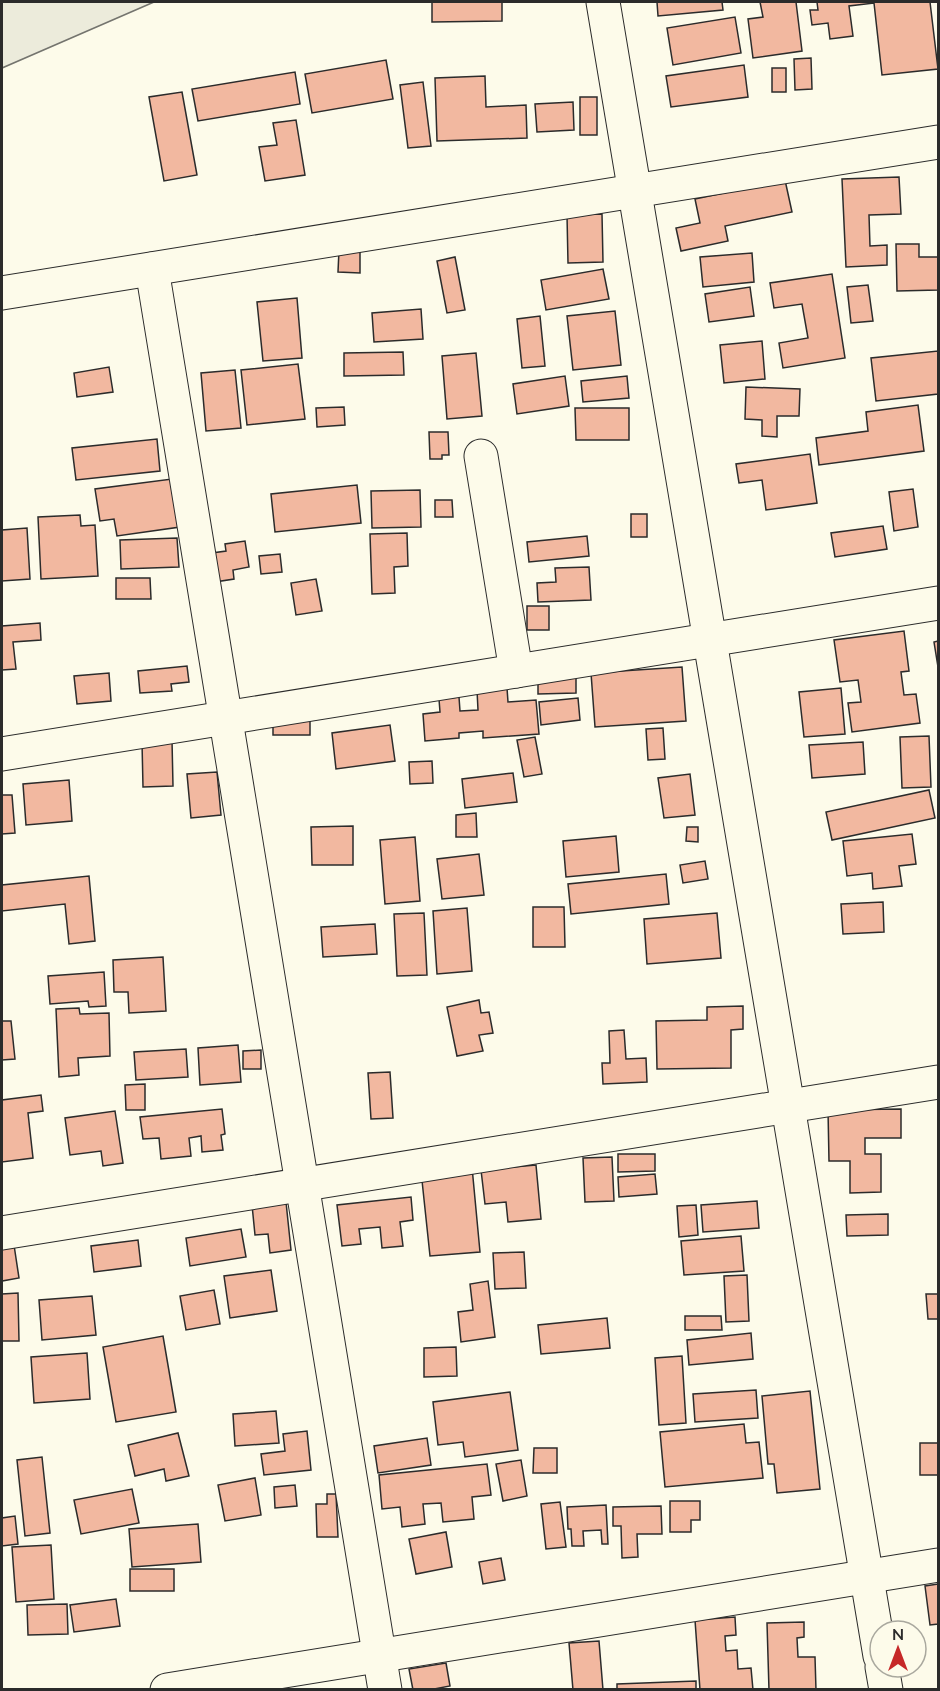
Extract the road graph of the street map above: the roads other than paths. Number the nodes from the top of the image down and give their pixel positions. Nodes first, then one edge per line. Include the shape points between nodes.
1 (603, 2) edge
2 (939, 142) edge
3 (635, 191) junction
4 (152, 269) junction
5 (2, 293) edge
6 (481, 456) dead end
7 (939, 603) edge
8 (710, 639) junction
9 (516, 671) junction
10 (226, 718) junction
11 (2, 754) edge
12 (939, 1082) edge
13 (788, 1106) junction
14 (302, 1185) junction
15 (2, 1233) edge
16 (939, 1565) edge
17 (867, 1577) junction
18 (874, 1619) edge
19 (379, 1655) junction
20 (167, 1689) edge
21 (385, 1689) edge

1 - 3 street
2 - 3 street
3 - 4 street
3 - 8 street
4 - 5 street
4 - 10 street
6 - 9 street
7 - 8 street
8 - 9 street
8 - 13 street
9 - 10 street
10 - 11 street
10 - 14 street
12 - 13 street
13 - 14 street
13 - 17 street
14 - 15 street
14 - 19 street
16 - 17 street
17 - 18 street
17 - 19 street
19 - 20 street
19 - 21 street

